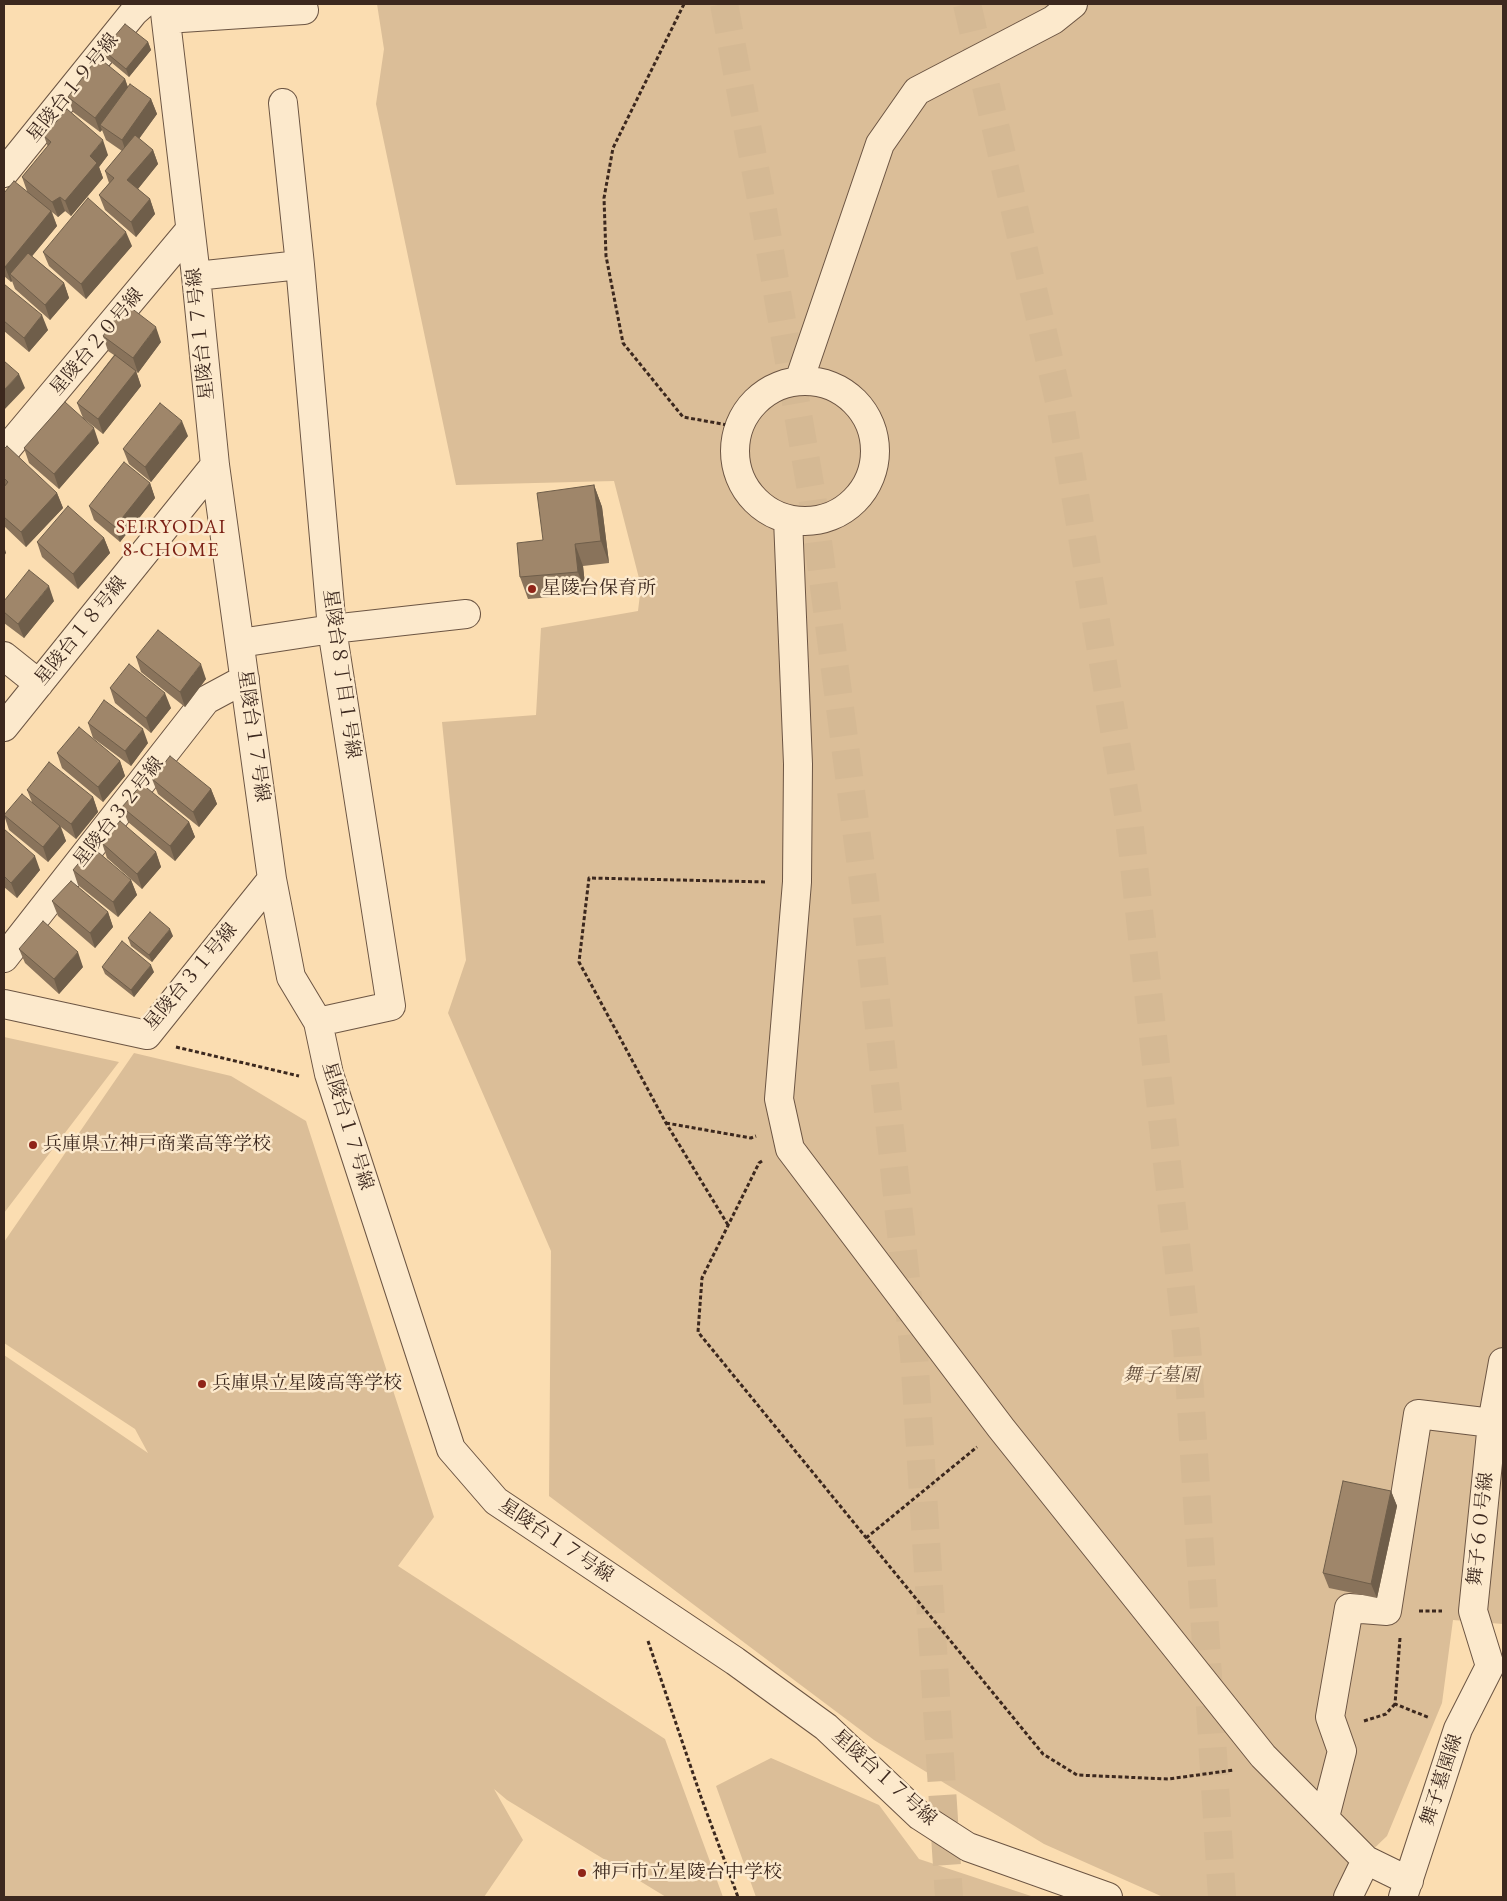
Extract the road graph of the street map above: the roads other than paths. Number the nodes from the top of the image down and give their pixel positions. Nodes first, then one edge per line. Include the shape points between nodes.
1 (143, 4) edge
2 (1073, 4) edge
3 (304, 10) dead end
4 (165, 11) edge
5 (283, 103) dead end
6 (4, 173) edge
7 (189, 232) junction
8 (300, 266) junction
9 (196, 276) junction
10 (799, 381) junction
11 (4, 452) edge
12 (215, 465) junction
13 (788, 519) junction
14 (466, 614) dead end
15 (332, 630) junction
16 (240, 644) junction
17 (4, 656) edge
18 (245, 678) junction
19 (39, 684) junction
20 (4, 727) edge
21 (272, 879) junction
22 (4, 958) edge
23 (4, 1004) edge
24 (318, 1022) junction
25 (1503, 1362) edge
26 (1492, 1423) junction
27 (1496, 1662) edge
28 (1324, 1817) junction
29 (1366, 1860) junction
30 (1406, 1889) edge
31 (1108, 1897) edge
32 (1348, 1897) edge

1 - 6 street, 星陵台１９号線
2 - 10 street via 1053,20 917,91 880,144
3 - 4 street
4 - 7 street, 星陵台１７号線
5 - 8 street, 星陵台８丁目１号線
7 - 9 street, 星陵台１７号線
7 - 11 street, 星陵台２０号線
8 - 9 street
8 - 15 street, 星陵台８丁目１号線
9 - 12 street, 星陵台１７号線
10 - 13 street via 778,386 748,410 739,427 736,447 737,466 744,484 770,512
10 - 13 street via 820,382 840,389 857,403 875,441 874,463 869,481 843,510 826,518
12 - 16 street, 星陵台１７号線
12 - 19 street, 星陵台１８号線
13 - 28 street via 798,764 797,882 779,1099 788,1139 1001,1428 1264,1756
14 - 15 street
15 - 16 street
15 - 24 street, 星陵台８丁目１号線 via 391,1006
16 - 18 street, 星陵台１７号線
17 - 19 street
18 - 21 street, 星陵台１７号線
18 - 22 street, 星陵台３２号線 via 206,700
19 - 20 street, 星陵台１８号線
21 - 23 street, 星陵台３１号線 via 147,1036
21 - 24 street, 星陵台１７号線 via 292,978
24 - 31 street, 星陵台１７号線 via 329,1074 451,1449 496,1501 826,1727 920,1816 968,1847
25 - 26 street, 舞子６０号線
26 - 27 street, 舞子６０号線 via 1473,1611
26 - 28 street via 1418,1414 1394,1611 1349,1608 1330,1717 1342,1752
27 - 30 street, 舞子墓園線 via 1458,1729
28 - 29 street
29 - 30 street
29 - 32 street

